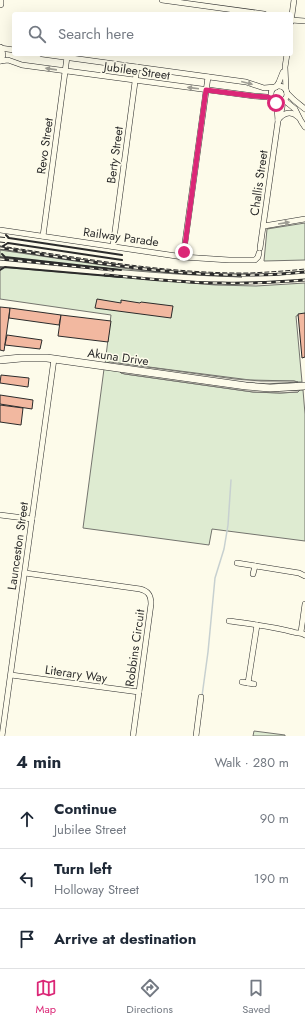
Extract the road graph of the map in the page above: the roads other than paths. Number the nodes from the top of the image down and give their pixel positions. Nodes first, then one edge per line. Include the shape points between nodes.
1 (0, 0) edge
2 (162, 0) edge
3 (294, 0) edge
4 (0, 4) edge
5 (249, 12) edge
6 (292, 12) edge
7 (293, 19) edge
8 (305, 21) edge
9 (0, 48) edge
10 (12, 50) edge
11 (59, 56) edge
12 (287, 56) edge
13 (67, 57) junction
14 (0, 60) edge
15 (137, 67) junction
16 (285, 68) junction
17 (65, 71) junction
18 (208, 77) junction
19 (135, 81) junction
20 (275, 87) junction
21 (206, 90) junction
22 (286, 91) junction
23 (274, 99) junction
24 (284, 100) junction
25 (305, 109) edge
26 (299, 117) junction
27 (278, 121) junction
28 (305, 127) edge
29 (305, 220) edge
30 (264, 226) junction
31 (0, 230) edge
32 (43, 236) junction
33 (114, 246) junction
34 (260, 251) joint
35 (183, 256) junction
36 (54, 359) junction
37 (0, 360) edge
38 (305, 386) edge
39 (0, 515) edge
40 (32, 519) junction
41 (238, 563) dead end
42 (255, 566) junction
43 (25, 573) junction
44 (254, 574) dead end
45 (305, 576) edge
46 (305, 604) edge
47 (229, 621) dead end
48 (257, 625) junction
49 (303, 631) edge
50 (11, 675) junction
51 (242, 682) dead end
52 (248, 683) junction
53 (254, 684) dead end
54 (139, 692) junction
55 (201, 697) dead end
56 (2, 736) edge
57 (133, 736) edge
58 (196, 736) edge

1 - 4 street
2 - 5 street
3 - 6 street
7 - 8 street
9 - 10 street
9 - 14 street
11 - 13 street, Jubilee Street
12 - 16 street
13 - 15 street, Jubilee Street
13 - 17 street, Revo Street
17 -> 14 street, Jubilee Street
15 - 18 street, Jubilee Street
15 - 19 street, Berty Street
16 - 20 street
16 - 22 street
17 - 19 street, Jubilee Street
17 - 32 street, Revo Street
18 -> 20 street, Jubilee Street via 248,82 264,88
18 - 21 street
21 -> 19 street, Jubilee Street
19 - 33 street, Berty Street
20 - 22 street via 281,86
20 - 23 street via 271,94
21 - 23 street, Jubilee Street
21 - 35 street
22 - 24 street
22 - 25 street
23 - 24 street via 279,102
23 - 27 street, Challis Street
24 - 26 street via 294,108
24 - 27 street, Challis Street
26 - 27 street via 290,113 282,115
26 - 28 street
27 - 30 street, Challis Street
30 -> 29 street
30 - 34 street, Challis Street
31 - 32 street, Railway Parade
32 - 33 street, Railway Parade
33 - 35 street, Railway Parade
34 - 35 street, Railway Parade via 255,260
36 - 37 street, Akuna Drive
36 - 38 street, Akuna Drive via 246,386
36 - 40 street, Launceston Street
39 - 40 street
40 - 43 street, Launceston Street
41 - 42 street
42 - 44 street
42 - 45 street
43 - 50 street, Launceston Street
43 - 54 street, Robbins Circuit via 140,589 149,593 151,604
46 - 49 street
47 - 48 street
48 - 49 street via 295,633
48 - 52 street
50 - 54 street, Literary Way
50 - 56 street, Launceston Street
51 - 52 street
52 - 53 street
54 - 57 street, Robbins Circuit
55 - 58 street

